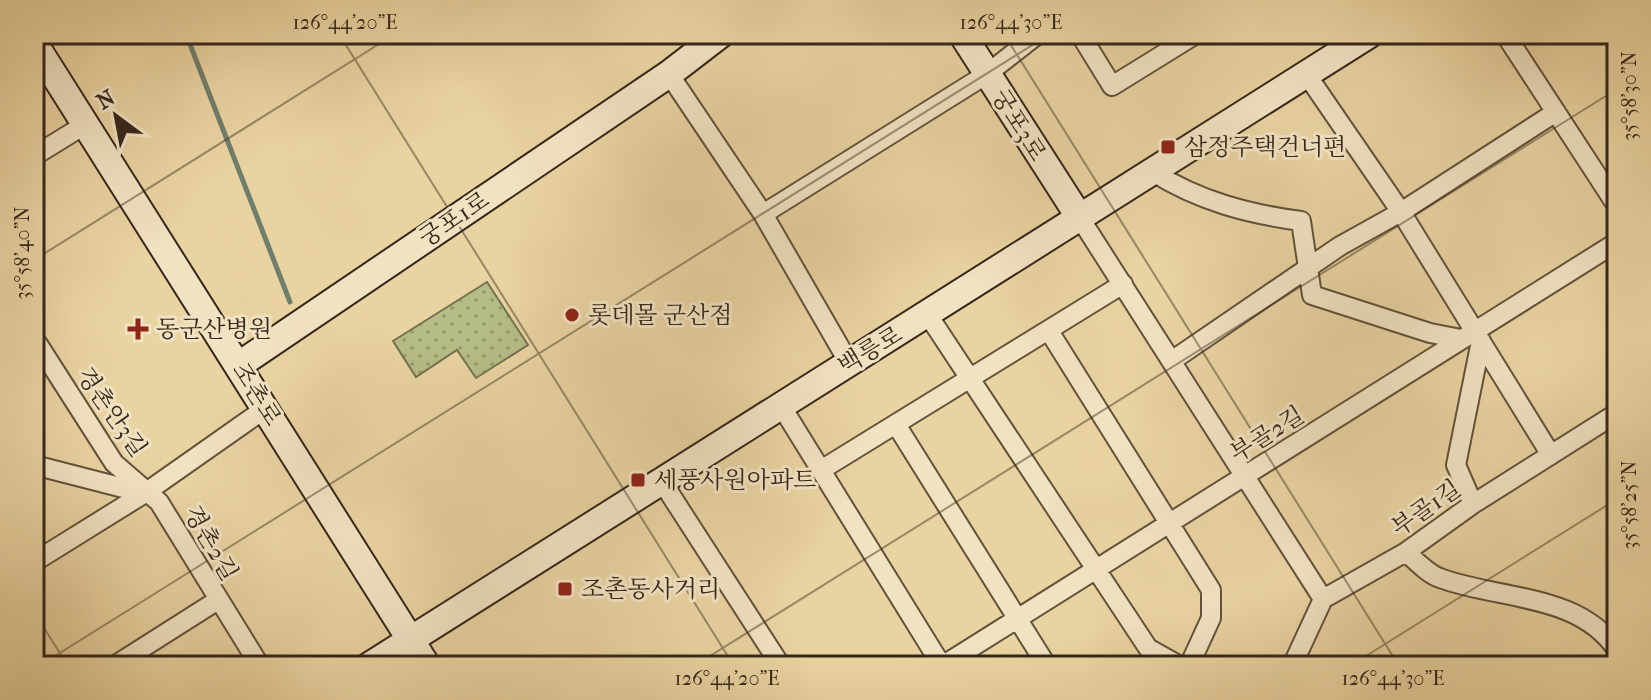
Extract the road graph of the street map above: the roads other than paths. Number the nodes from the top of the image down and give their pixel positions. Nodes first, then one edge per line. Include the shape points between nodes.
1 (721, 34) edge
2 (962, 34) edge
3 (1038, 34) edge
4 (1080, 34) edge
5 (1196, 34) edge
6 (1370, 34) edge
7 (1505, 34) edge
8 (34, 43) edge
9 (669, 74) junction
10 (987, 74) junction
11 (1307, 75) junction
12 (1556, 112) junction
13 (86, 124) junction
14 (34, 156) edge
15 (1153, 172) junction
16 (1617, 206) edge
17 (1401, 212) junction
18 (763, 214) junction
19 (1078, 215) junction
20 (1617, 242) edge
21 (1310, 267) junction
22 (1123, 284) junction
23 (928, 315) junction
24 (1049, 331) junction
25 (1472, 336) junction
26 (34, 338) edge
27 (1173, 360) junction
28 (849, 363) junction
29 (239, 365) junction
30 (971, 379) junction
31 (780, 404) junction
32 (266, 408) junction
33 (1617, 413) edge
34 (897, 426) junction
35 (1551, 455) junction
36 (34, 465) edge
37 (821, 470) junction
38 (1246, 475) junction
39 (661, 480) junction
40 (145, 493) junction
41 (1473, 504) junction
42 (1171, 523) junction
43 (1406, 552) junction
44 (34, 562) edge
45 (1096, 570) junction
46 (1323, 599) junction
47 (218, 600) junction
48 (1017, 620) junction
49 (410, 637) junction
50 (1617, 650) edge
51 (114, 666) edge
52 (260, 666) edge
53 (369, 666) edge
54 (427, 666) edge
55 (781, 666) edge
56 (942, 666) edge
57 (1047, 666) edge
58 (1180, 666) edge
59 (1189, 666) edge
60 (1292, 666) edge

1 - 9 street, 궁포1로
2 - 10 street, 궁포3로
3 - 10 street
4 - 5 street via 1112,86
6 - 11 street, 백릉로
7 - 12 street
8 - 13 street, 조촌로
9 - 18 street
9 - 29 street, 궁포1로
10 - 18 street
10 - 19 street, 궁포3로
11 - 15 street, 백릉로
11 - 17 street
12 - 16 street
12 - 17 street
13 - 14 street
13 - 29 street, 조촌로
15 - 19 street, 백릉로
15 - 21 street via 1247,214 1301,221
17 - 21 street
17 - 25 street
18 - 28 street
19 - 22 street
19 - 23 street, 백릉로
20 - 25 street, 부골2길
21 - 25 street via 1312,295 1430,333
21 - 27 street
22 - 24 street
22 - 27 street
23 - 28 street, 백릉로
23 - 30 street
24 - 30 street
24 - 42 street
25 - 35 street
25 - 38 street, 부골2길
25 - 41 street via 1456,465
26 - 40 street, 경촌안3길 via 114,463
27 - 38 street
28 - 31 street, 백릉로
29 - 32 street, 조촌로
30 - 34 street
30 - 45 street
31 - 37 street
31 - 39 street, 백릉로
32 - 40 street
32 - 49 street, 조촌로
33 - 35 street, 부골1길
34 - 37 street
34 - 48 street
35 - 41 street, 부골1길
36 - 40 street, 경촌안3길
37 - 56 street
38 - 42 street, 부골2길
38 - 46 street
39 - 49 street, 백릉로
39 - 55 street
40 - 44 street
40 - 47 street, 경촌2길 via 159,502
41 - 43 street, 부골1길
42 - 45 street, 부골2길
42 - 59 street via 1211,590 1211,618
43 - 46 street, 부골1길
43 - 50 street via 1436,577 1592,620
45 - 48 street, 부골2길
45 - 58 street via 1148,648
46 - 60 street
47 - 51 street, 경촌2길
47 - 52 street
48 - 56 street, 부골2길
48 - 57 street
49 - 53 street, 백릉로
49 - 54 street, 조촌로

